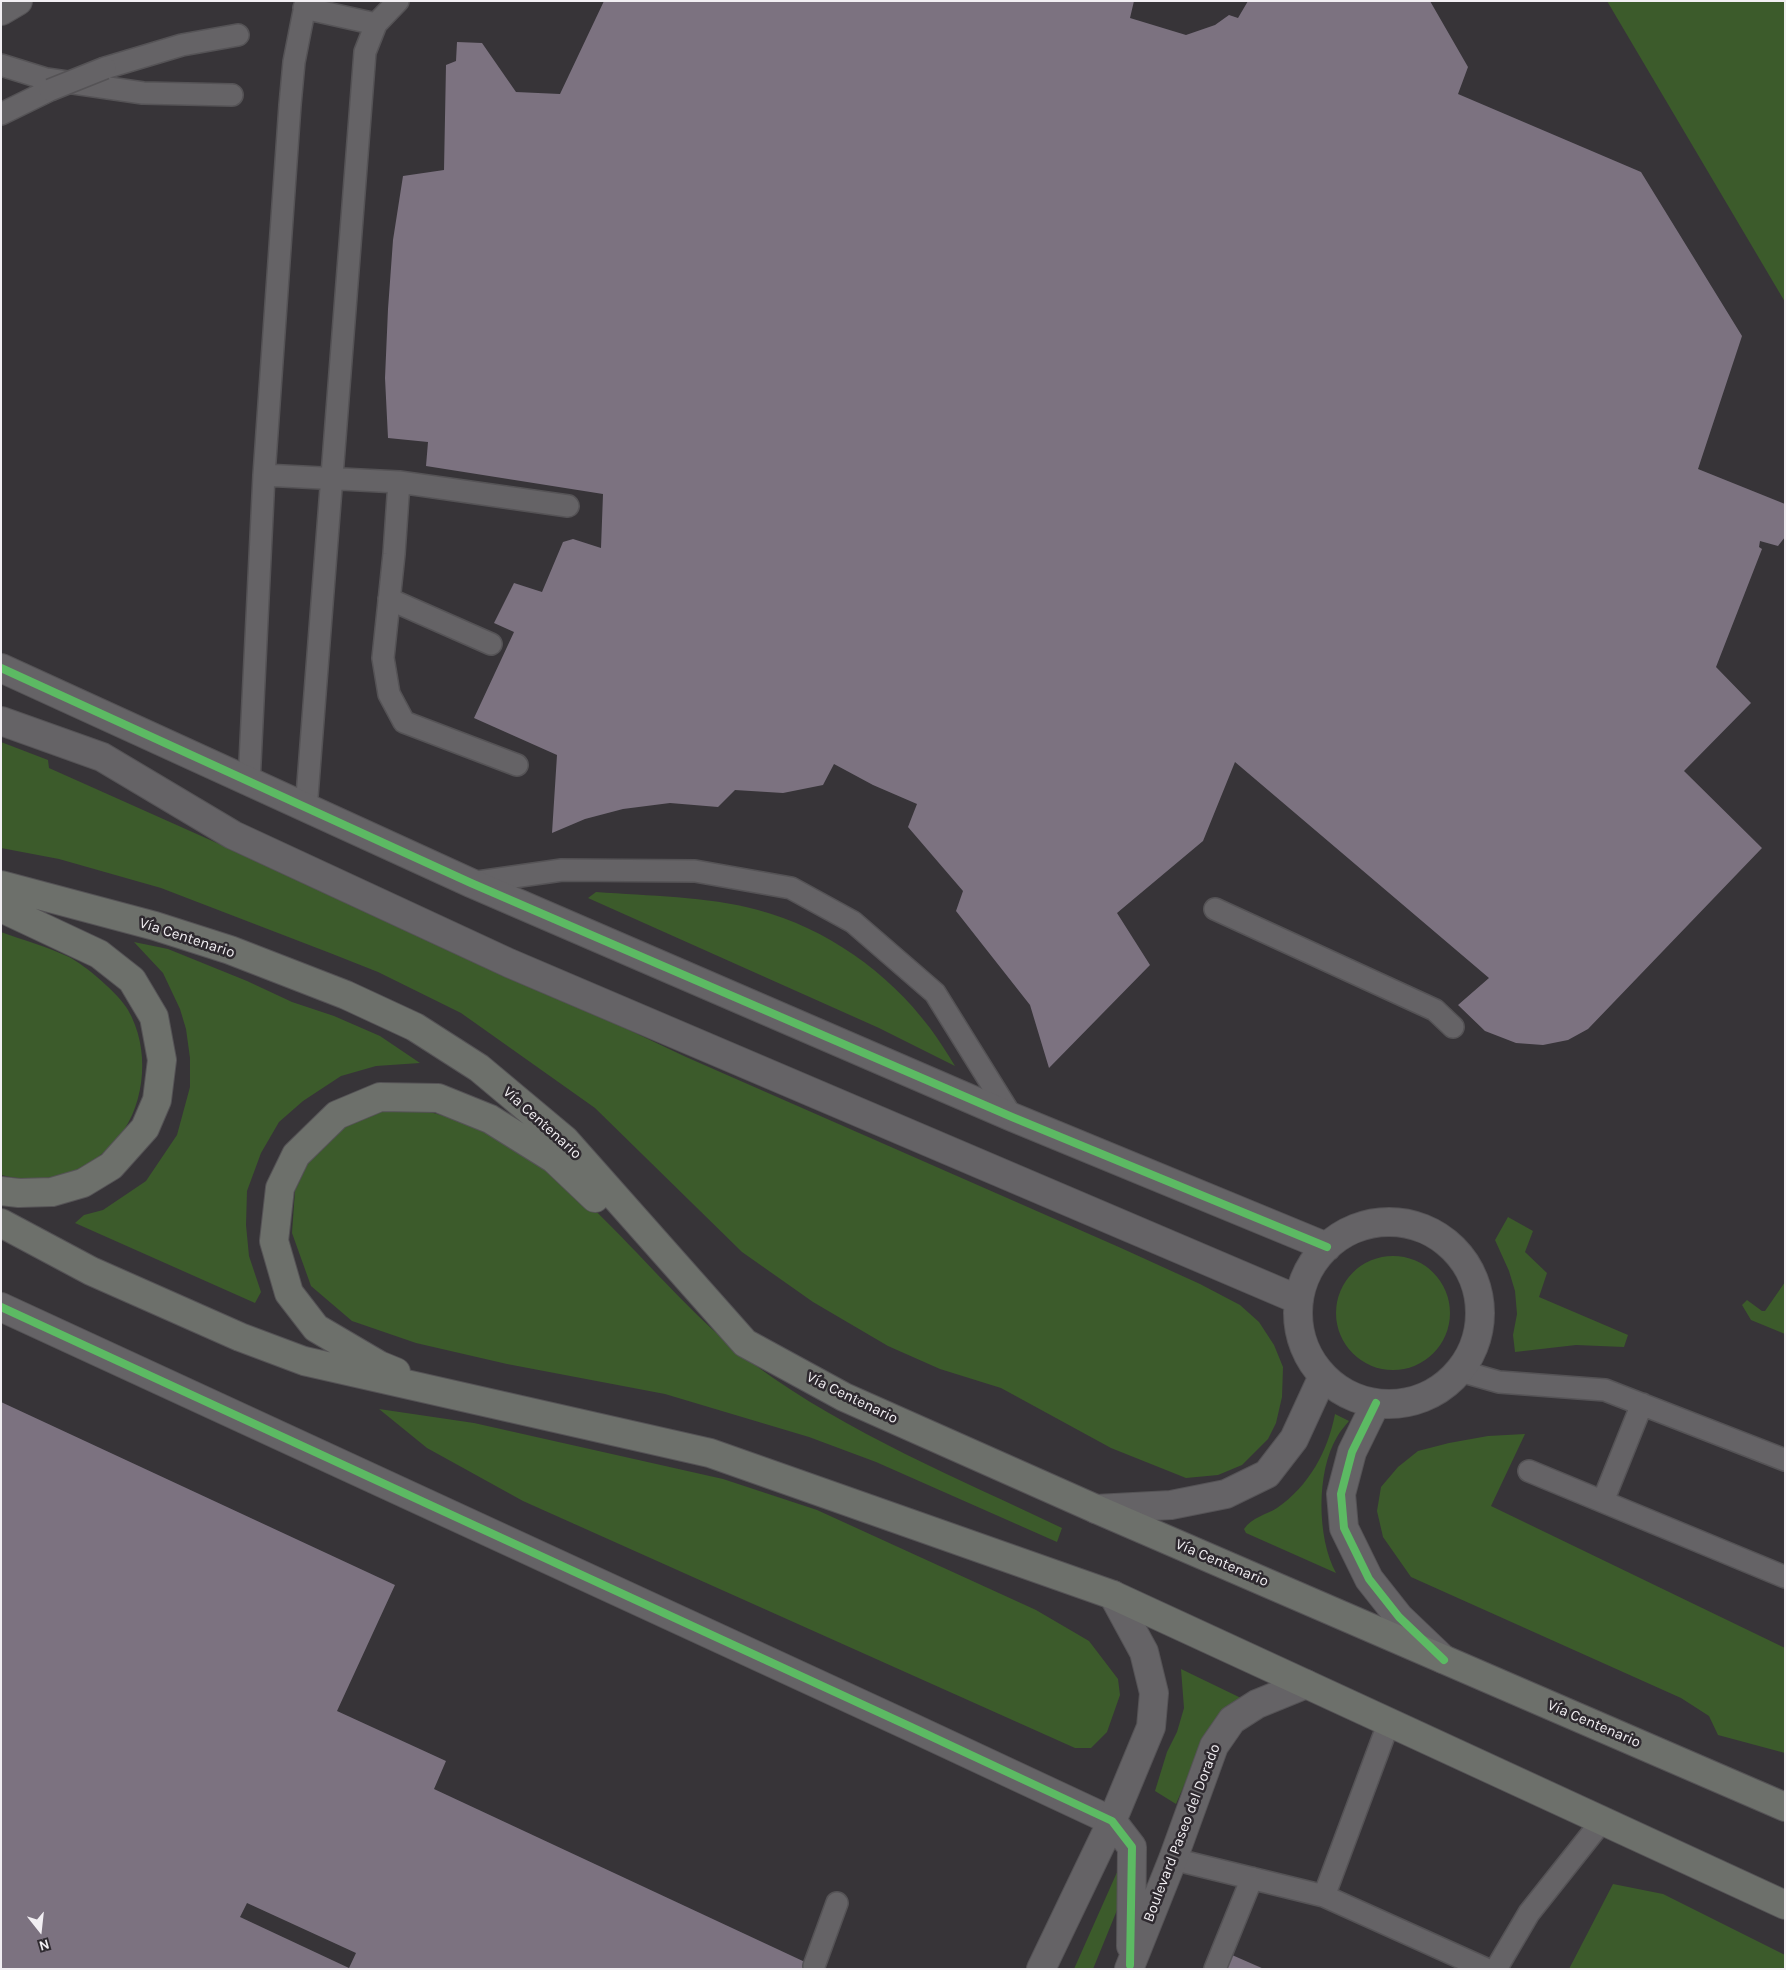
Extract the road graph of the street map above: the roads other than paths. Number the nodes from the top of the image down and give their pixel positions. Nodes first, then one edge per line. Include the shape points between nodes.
1 (18, 1) edge
2 (398, 1) edge
3 (305, 5) edge
4 (1, 10) edge
5 (376, 24) junction
6 (238, 35) dead end
7 (1, 65) edge
8 (232, 95) dead end
9 (1, 114) edge
10 (264, 475) junction
11 (333, 478) junction
12 (399, 482) junction
13 (568, 506) dead end
14 (389, 599) junction
15 (491, 644) dead end
16 (1, 668) edge
17 (1, 707) edge
18 (1, 721) edge
19 (102, 757) junction
20 (517, 765) dead end
21 (249, 783) junction
22 (306, 809) junction
23 (471, 883) junction
24 (1, 885) edge
25 (1, 908) edge
26 (1215, 909) dead end
27 (1452, 1028) dead end
28 (1012, 1117) junction
29 (1, 1191) edge
30 (1, 1223) edge
31 (1327, 1247) junction
32 (1299, 1300) junction
33 (1, 1307) edge
34 (745, 1343) junction
35 (1460, 1371) junction
36 (1323, 1376) junction
37 (463, 1398) junction
38 (1376, 1403) junction
39 (1642, 1404) junction
40 (1785, 1460) edge
41 (1529, 1471) dead end
42 (1603, 1501) junction
43 (1096, 1509) junction
44 (1785, 1577) edge
45 (1112, 1595) junction
46 (1444, 1660) junction
47 (1306, 1684) junction
48 (1389, 1722) junction
49 (1785, 1807) edge
50 (1112, 1821) junction
51 (1602, 1821) junction
52 (1172, 1859) junction
53 (1252, 1878) junction
54 (1324, 1896) junction
55 (837, 1903) dead end
56 (1785, 1905) edge
57 (814, 1966) dead end
58 (1130, 1967) edge
59 (1041, 1969) edge
60 (1215, 1969) edge
61 (1486, 1969) edge
62 (1496, 1969) edge

1 - 4 street
2 - 5 lane
3 - 5 lane
3 - 10 lane via 293,71
5 - 11 lane via 365,52
6 - 9 lane, bridge via 182,44 105,68
7 - 8 lane via 46,79 143,92
10 - 11 lane
10 - 21 lane
11 - 12 lane
11 - 22 lane
12 - 13 lane
12 - 14 lane
14 - 15 lane
14 - 20 lane via 383,658 389,694 404,722
16 - 21 street
17 - 19 street
18 - 19 street
19 - 32 street via 233,835 509,963
21 - 22 street
22 - 23 street
23 - 28 street
23 - 28 lane via 562,870 695,871 792,888 853,922 935,992
24 - 34 highway, Vía Centenario via 155,926 230,950 346,995 415,1027 479,1068 565,1140
25 - 29 highway via 99,954 132,980 154,1018 162,1060 157,1100 145,1128 111,1166 83,1183 52,1192 19,1194
26 - 27 lane via 1434,1010
28 - 31 street
30 - 37 highway via 91,1271 304,1362
31 - 32 street via 1308,1271
31 - 35 street via 1368,1224 1392,1222 1415,1226 1437,1236 1460,1256 1476,1283 1481,1314 1475,1344
32 - 36 street via 1299,1327 1307,1354
33 - 50 street
34 - 37 highway via 554,1159 490,1119 438,1098 380,1097 337,1115 296,1155 280,1188 274,1241 289,1293 316,1328 379,1365
34 - 43 highway, Vía Centenario via 844,1397
35 - 38 street via 1436,1392 1407,1402
35 - 39 lane via 1499,1382 1605,1390
36 - 38 street via 1347,1394
36 - 43 street via 1294,1439 1266,1474 1226,1494 1171,1505
37 - 45 highway via 710,1453
38 - 46 street via 1352,1452 1341,1494 1344,1528 1369,1579 1400,1617
39 - 40 lane
39 - 42 lane
41 - 42 lane
42 - 44 lane
43 - 46 highway, Vía Centenario
45 - 47 highway
45 - 50 street via 1144,1652 1154,1693 1151,1727
46 - 49 highway, Vía Centenario
47 - 48 highway
47 - 52 street, Boulevard Paseo del Dorado via 1257,1704 1232,1720 1214,1746
48 - 51 highway
48 - 54 lane
50 - 58 street via 1132,1847
50 - 59 street
51 - 56 highway
51 - 62 lane via 1529,1913
52 - 53 lane
52 - 58 street, Boulevard Paseo del Dorado
53 - 54 lane
53 - 60 lane
54 - 61 lane
55 - 57 lane

